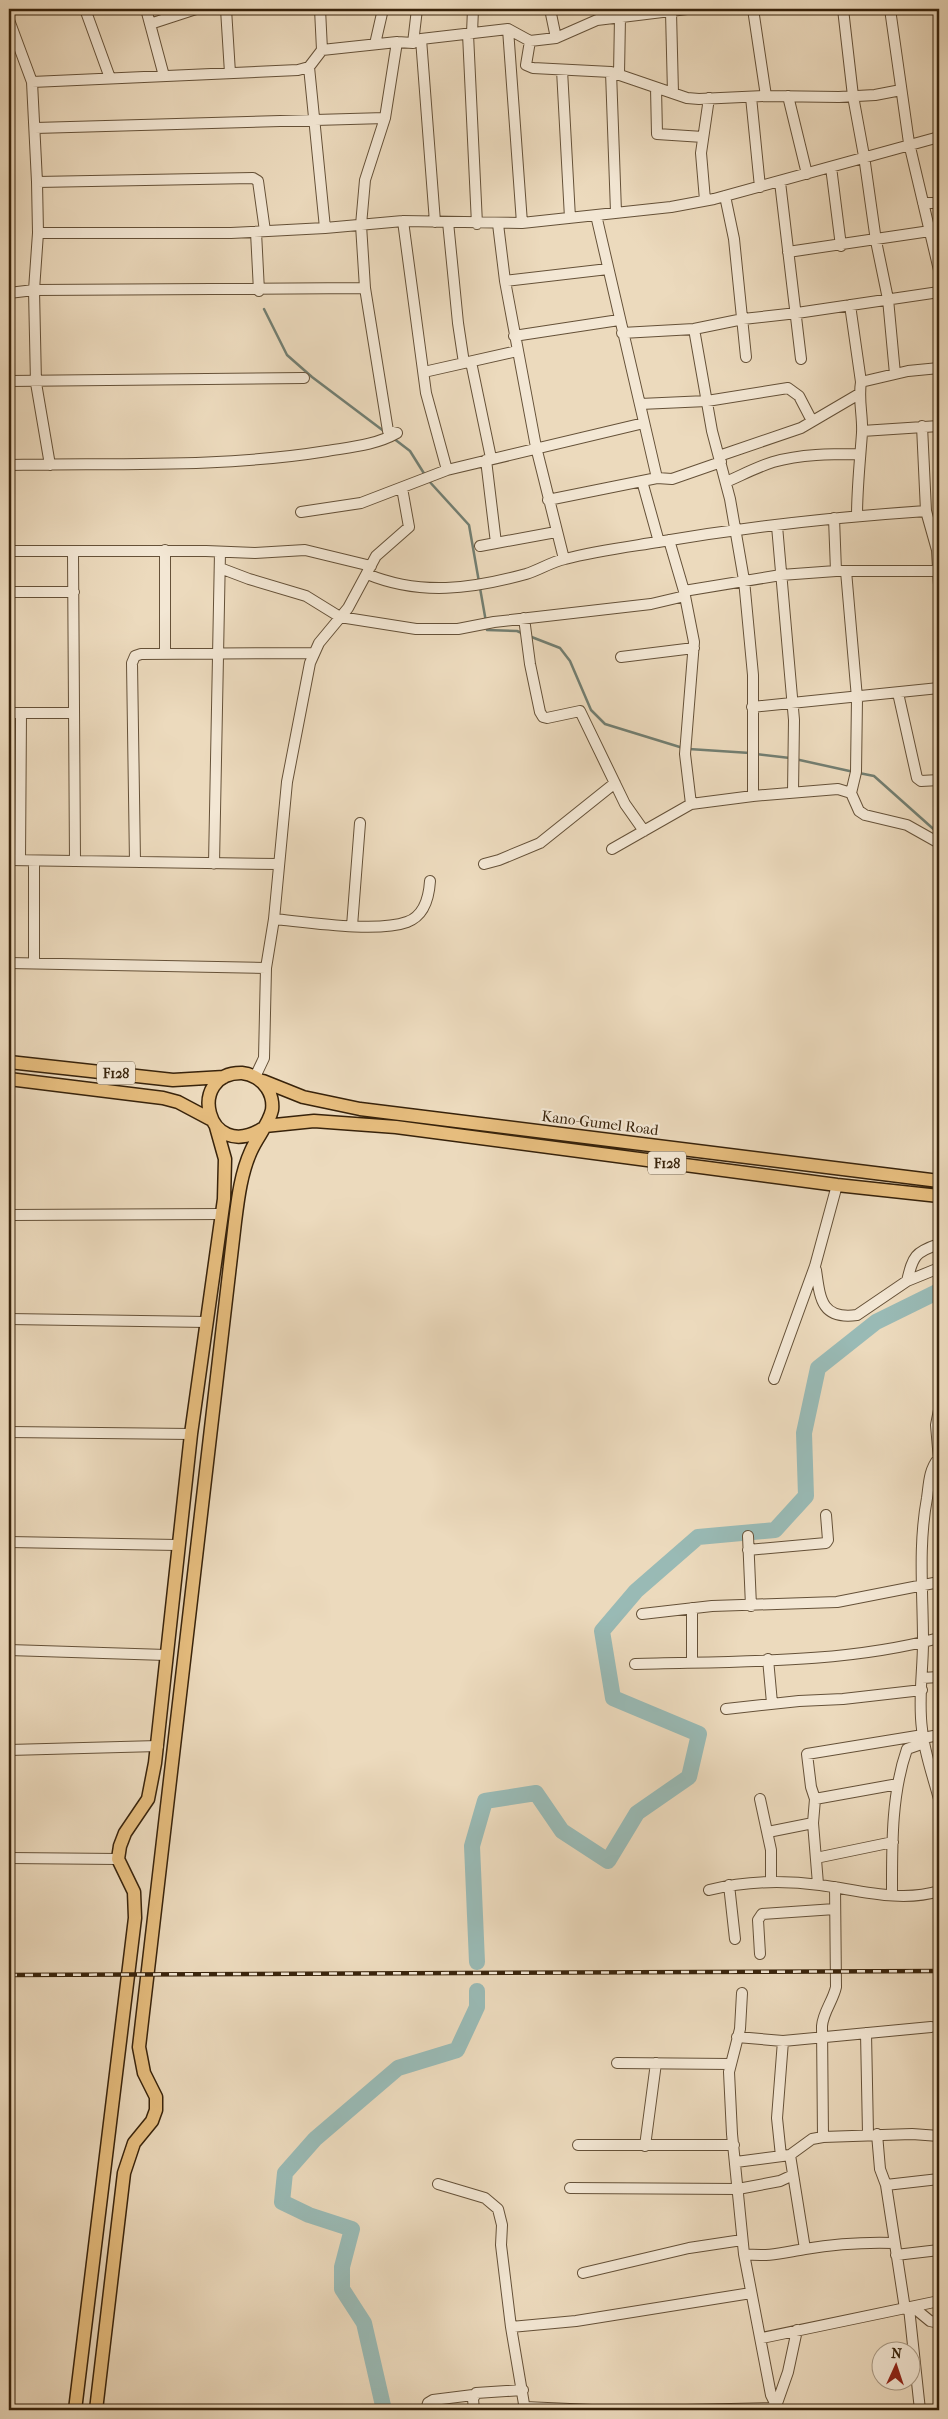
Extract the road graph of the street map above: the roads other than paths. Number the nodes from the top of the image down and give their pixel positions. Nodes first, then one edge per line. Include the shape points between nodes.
1 (85, 9) edge
2 (146, 9) edge
3 (196, 9) edge
4 (226, 9) edge
5 (320, 9) edge
6 (382, 9) edge
7 (417, 9) edge
8 (473, 9) edge
9 (550, 9) edge
10 (595, 9) edge
11 (687, 9) edge
12 (753, 9) edge
13 (843, 9) edge
14 (890, 9) edge
15 (671, 12) junction
16 (620, 17) junction
17 (9, 20) edge
18 (597, 20) junction
19 (150, 24) junction
20 (508, 29) junction
21 (470, 34) junction
22 (556, 38) junction
23 (417, 41) junction
24 (530, 41) junction
25 (397, 42) junction
26 (376, 44) junction
27 (322, 50) junction
28 (309, 67) junction
29 (562, 70) junction
30 (230, 73) junction
31 (615, 73) junction
32 (164, 76) junction
33 (110, 78) junction
34 (32, 82) junction
35 (656, 88) junction
36 (901, 90) junction
37 (673, 93) junction
38 (766, 96) junction
39 (788, 96) junction
40 (853, 96) junction
41 (751, 97) junction
42 (709, 98) junction
43 (385, 118) junction
44 (315, 120) junction
45 (35, 128) junction
46 (703, 137) junction
47 (939, 137) edge
48 (909, 143) junction
49 (864, 156) junction
50 (831, 167) junction
51 (807, 174) junction
52 (37, 182) junction
53 (780, 182) junction
54 (760, 187) junction
55 (725, 196) junction
56 (705, 200) junction
57 (924, 203) junction
58 (939, 203) edge
59 (616, 212) junction
60 (596, 215) junction
61 (570, 218) junction
62 (403, 221) junction
63 (435, 222) junction
64 (448, 222) junction
65 (522, 223) junction
66 (477, 224) junction
67 (498, 224) junction
68 (361, 225) junction
69 (325, 228) junction
70 (260, 231) junction
71 (930, 231) junction
72 (38, 233) junction
73 (876, 241) junction
74 (841, 246) junction
75 (788, 252) junction
76 (608, 269) junction
77 (939, 270) edge
78 (504, 281) junction
79 (365, 288) junction
80 (34, 290) junction
81 (259, 290) junction
82 (939, 292) edge
83 (9, 293) edge
84 (888, 299) junction
85 (850, 305) junction
86 (798, 313) junction
87 (743, 319) junction
88 (619, 320) junction
89 (694, 329) junction
90 (622, 333) junction
91 (514, 336) junction
92 (517, 351) junction
93 (746, 358) dead end
94 (801, 359) dead end
95 (468, 362) junction
96 (939, 368) edge
97 (424, 372) junction
98 (895, 374) junction
99 (304, 378) dead end
100 (9, 381) edge
101 (861, 382) junction
102 (36, 383) junction
103 (859, 394) junction
104 (707, 401) junction
105 (640, 404) junction
106 (812, 420) junction
107 (644, 423) junction
108 (922, 426) junction
109 (939, 426) edge
110 (862, 432) junction
111 (536, 447) junction
112 (859, 454) junction
113 (489, 459) junction
114 (720, 459) junction
115 (50, 464) junction
116 (9, 466) edge
117 (447, 470) junction
118 (657, 478) junction
119 (642, 481) junction
120 (726, 482) junction
121 (402, 488) junction
122 (548, 500) junction
123 (926, 511) junction
124 (300, 512) dead end
125 (857, 516) junction
126 (834, 518) junction
127 (777, 526) junction
128 (736, 530) junction
129 (556, 532) junction
130 (664, 541) junction
131 (496, 543) junction
132 (480, 546) dead end
133 (165, 550) junction
134 (9, 551) edge
135 (220, 552) junction
136 (74, 553) junction
137 (564, 559) junction
138 (220, 568) junction
139 (369, 570) junction
140 (841, 571) junction
141 (781, 575) junction
142 (939, 575) edge
143 (744, 580) junction
144 (939, 585) edge
145 (9, 592) edge
146 (74, 592) junction
147 (684, 593) junction
148 (340, 617) junction
149 (525, 628) junction
150 (694, 648) junction
151 (314, 653) junction
152 (165, 654) junction
153 (218, 654) junction
154 (621, 657) dead end
155 (939, 688) edge
156 (898, 693) junction
157 (857, 698) junction
158 (792, 704) junction
159 (752, 707) junction
160 (9, 713) edge
161 (21, 713) junction
162 (74, 713) junction
163 (939, 780) edge
164 (615, 783) junction
165 (793, 792) junction
166 (851, 793) junction
167 (753, 796) junction
168 (691, 804) junction
169 (360, 823) dead end
170 (644, 831) junction
171 (939, 843) edge
172 (612, 848) dead end
173 (9, 860) edge
174 (20, 860) junction
175 (34, 861) junction
176 (74, 861) junction
177 (135, 862) junction
178 (214, 864) junction
179 (279, 864) junction
180 (484, 864) dead end
181 (430, 881) dead end
182 (274, 919) junction
183 (352, 926) junction
184 (9, 963) edge
185 (34, 963) junction
186 (266, 968) junction
187 (9, 1062) edge
188 (224, 1077) junction
189 (9, 1079) edge
190 (258, 1079) junction
191 (213, 1123) junction
192 (263, 1128) junction
193 (739, 1157) junction
194 (738, 1172) junction
195 (939, 1181) edge
196 (837, 1185) junction
197 (939, 1196) edge
198 (222, 1214) junction
199 (9, 1215) edge
200 (939, 1244) edge
201 (815, 1266) junction
202 (939, 1268) edge
203 (907, 1281) junction
204 (9, 1319) edge
205 (208, 1322) junction
206 (774, 1379) dead end
207 (939, 1410) edge
208 (9, 1432) edge
209 (191, 1434) junction
210 (939, 1459) edge
211 (826, 1515) dead end
212 (748, 1536) dead end
213 (9, 1542) edge
214 (177, 1545) junction
215 (748, 1550) junction
216 (939, 1582) edge
217 (920, 1584) junction
218 (751, 1606) junction
219 (692, 1608) junction
220 (642, 1614) dead end
221 (939, 1638) edge
222 (923, 1642) junction
223 (9, 1650) edge
224 (166, 1655) junction
225 (768, 1659) junction
226 (692, 1662) junction
227 (635, 1664) dead end
228 (939, 1677) edge
229 (922, 1678) junction
230 (922, 1690) junction
231 (772, 1703) junction
232 (726, 1709) dead end
233 (939, 1734) edge
234 (923, 1739) junction
235 (158, 1746) junction
236 (9, 1750) edge
237 (937, 1778) edge
238 (898, 1784) junction
239 (760, 1799) dead end
240 (816, 1799) junction
241 (939, 1799) edge
242 (813, 1823) junction
243 (768, 1832) junction
244 (893, 1842) junction
245 (9, 1858) edge
246 (816, 1858) junction
247 (118, 1859) junction
248 (771, 1881) junction
249 (818, 1884) junction
250 (729, 1885) junction
251 (835, 1887) junction
252 (709, 1890) dead end
253 (939, 1891) edge
254 (892, 1895) junction
255 (835, 1909) junction
256 (735, 1939) dead end
257 (760, 1954) dead end
258 (128, 1979) junction
259 (147, 1982) junction
260 (742, 1993) dead end
261 (930, 2027) dead end
262 (866, 2033) junction
263 (737, 2037) junction
264 (822, 2038) junction
265 (783, 2041) junction
266 (617, 2062) dead end
267 (656, 2063) junction
268 (730, 2064) junction
269 (872, 2134) junction
270 (939, 2136) edge
271 (823, 2137) junction
272 (734, 2145) junction
273 (578, 2146) dead end
274 (646, 2146) junction
275 (785, 2156) junction
276 (736, 2162) junction
277 (793, 2175) junction
278 (939, 2179) edge
279 (438, 2184) dead end
280 (886, 2185) junction
281 (570, 2188) dead end
282 (738, 2189) junction
283 (742, 2240) junction
284 (894, 2244) junction
285 (805, 2249) junction
286 (939, 2250) edge
287 (744, 2254) junction
288 (896, 2255) junction
289 (583, 2273) dead end
290 (751, 2292) junction
291 (939, 2301) edge
292 (909, 2308) junction
293 (939, 2323) edge
294 (510, 2326) junction
295 (798, 2330) junction
296 (762, 2338) junction
297 (523, 2390) junction
298 (473, 2395) junction
299 (775, 2408) edge
300 (525, 2409) edge
301 (75, 2410) edge
302 (96, 2410) edge
303 (426, 2410) edge
304 (474, 2410) edge
305 (592, 2410) edge
306 (686, 2410) edge
307 (920, 2410) edge

1 - 33 street
2 - 19 street
3 - 19 street
4 - 30 street
5 - 27 street
6 - 26 street
7 - 23 street
8 - 21 street
9 - 22 street
10 - 18 street
11 - 15 street
12 - 38 street
13 - 40 street
14 - 36 street
15 - 16 street
15 - 37 street
16 - 18 street
16 - 31 street
17 - 34 street
18 - 22 street
19 - 32 street
20 - 21 street
20 - 24 street
20 - 65 street
21 - 23 street
21 - 66 street
22 - 24 street
23 - 25 street
23 - 63 street
24 - 29 street via 526,64 533,68
25 - 26 street
25 - 43 street
26 - 27 street
27 - 28 street
28 - 30 street
28 - 44 street
29 - 31 street
29 - 61 street
30 - 32 street
31 - 35 street
31 - 59 street
32 - 33 street
33 - 34 street
34 - 45 street
35 - 37 street
35 - 46 street via 657,134
36 - 40 street
36 - 48 street
37 - 42 street via 687,98
38 - 39 street
38 - 41 street
39 - 40 street
39 - 51 street
40 - 49 street
41 - 42 street
41 - 54 street
42 - 46 street
43 - 44 street
43 - 68 street via 368,168
44 - 45 street
44 - 69 street
45 - 52 street
46 - 56 street via 701,167
47 - 48 street
48 - 49 street
48 - 57 street
49 - 50 street
49 - 73 street
50 - 51 street
50 - 74 street
51 - 53 street
52 - 70 street via 253,178 258,181
52 - 72 street
53 - 54 street
53 - 75 street
54 - 55 street
55 - 56 street
55 - 87 street via 734,239
56 - 59 street
57 - 58 street
57 - 71 street
59 - 60 street
60 - 61 street
60 - 76 street
61 - 65 street
62 - 63 street
62 - 68 street
62 - 97 street
63 - 64 street
64 - 66 street
64 - 95 street via 458,323
65 - 67 street
66 - 67 street
67 - 78 street
68 - 69 street
68 - 79 street
69 - 70 street
70 - 72 street
70 - 81 street
71 - 73 street
71 - 77 street
72 - 80 street
73 - 74 street
73 - 84 street
74 - 75 street
75 - 86 street
76 - 78 street
76 - 88 street
78 - 91 street
79 - 81 street
79 - 115 street via 392,432 375,443 281,458 223,463
80 - 81 street
80 - 83 street
80 - 102 street
82 - 84 street
84 - 85 street
84 - 98 street
85 - 86 street
85 - 101 street
86 - 87 street
86 - 94 street
87 - 89 street
87 - 93 street
88 - 90 street
88 - 91 street
89 - 90 street
89 - 104 street
90 - 105 street
91 - 92 street
92 - 95 street
92 - 111 street
95 - 97 street
95 - 113 street
96 - 98 street
97 - 117 street via 429,408
98 - 101 street
99 - 102 street
100 - 102 street
101 - 103 street
102 - 115 street
103 - 106 street
103 - 110 street
104 - 105 street
104 - 106 street via 790,388 799,396
104 - 114 street
105 - 107 street
106 - 114 street via 784,436
107 - 111 street
107 - 118 street
108 - 109 street
108 - 110 street
108 - 123 street
110 - 112 street
111 - 113 street
111 - 122 street
112 - 120 street via 778,461
112 - 125 street
113 - 117 street
113 - 131 street
114 - 118 street via 672,478
114 - 120 street
115 - 116 street
117 - 121 street
118 - 119 street
119 - 122 street
119 - 130 street
120 - 128 street
121 - 124 street via 361,503
121 - 139 street via 409,527 382,550
122 - 129 street
123 - 125 street
123 - 142 street via 936,545
125 - 126 street
126 - 127 street
126 - 140 street
127 - 128 street
127 - 141 street
128 - 130 street
128 - 143 street
129 - 131 street
129 - 137 street
130 - 137 street
130 - 147 street
131 - 132 street
133 - 135 street
133 - 136 street
133 - 152 street
134 - 136 street
135 - 138 street
135 - 139 street via 305,550
136 - 146 street
137 - 139 street via 528,574 438,590 402,585
138 - 148 street via 306,596
138 - 153 street
139 - 148 street
140 - 141 street
140 - 142 street
140 - 157 street
141 - 143 street
141 - 158 street
142 - 144 street
143 - 147 street
143 - 159 street via 753,675
145 - 146 street
146 - 162 street
147 - 149 street via 651,604
147 - 150 street
148 - 149 street via 430,630 491,623
148 - 151 street
149 - 164 street via 540,712 548,718 580,711
150 - 154 street
150 - 168 street via 685,751
151 - 153 street
151 - 179 street via 287,782
152 - 153 street
152 - 177 street via 141,654 135,656 132,663
153 - 178 street
155 - 156 street
156 - 157 street
156 - 163 street via 917,778 921,781
157 - 158 street
157 - 166 street via 855,774
158 - 159 street
158 - 165 street
159 - 167 street
160 - 161 street
161 - 162 street
161 - 174 street
162 - 176 street
164 - 170 street
164 - 180 street via 540,843
165 - 166 street via 838,789
165 - 167 street
166 - 171 street via 858,811 865,815 907,825
167 - 168 street
168 - 170 street
169 - 183 street
170 - 172 street
173 - 174 street
174 - 175 street
175 - 176 street
175 - 185 street
176 - 177 street
177 - 178 street
178 - 179 street
179 - 182 street
181 - 183 street via 423,909 408,922
182 - 183 street
182 - 186 street
184 - 185 street
185 - 186 street
186 - 190 street via 264,1058
187 - 188 main road, F128 via 172,1080
188 - 190 main road, F128 via 240,1073
188 - 191 main road via 211,1091 208,1109
189 - 191 main road, F128 via 163,1098 178,1102
190 - 192 main road via 271,1097 272,1108
190 - 193 main road, Kano-Gumel Road / F128 via 303,1097 360,1109
191 - 192 main road, F128 via 226,1134 239,1138 251,1136
191 - 198 main road via 225,1159
192 - 194 main road, Kano-Gumel Road / F128 via 321,1121 396,1127
192 - 259 main road via 244,1170 235,1222
193 - 194 main road
193 - 195 main road, Kano-Gumel Road / F128
194 - 196 main road, Kano-Gumel Road / F128
196 - 197 main road, Kano-Gumel Road / F128
196 - 201 street
198 - 199 street
198 - 205 main road
200 - 203 street via 917,1253
201 - 203 street via 823,1305 829,1311 848,1316 863,1311
201 - 206 street
202 - 203 street
204 - 205 street
205 - 209 main road
207 - 210 street via 936,1425
208 - 209 street
209 - 214 main road
210 - 217 street via 933,1465 923,1517
211 - 215 street via 826,1543
212 - 215 street
213 - 214 street
214 - 224 main road
215 - 218 street
216 - 217 street
217 - 218 street via 837,1602
217 - 222 street
218 - 219 street
219 - 220 street
219 - 226 street
221 - 222 street
222 - 225 street via 850,1653
222 - 229 street
223 - 224 street
224 - 235 main road
225 - 226 street
225 - 231 street
226 - 227 street
228 - 229 street
229 - 230 street
230 - 231 street via 843,1700
230 - 234 street
231 - 232 street
233 - 234 street
234 - 237 street
234 - 238 street via 907,1749
234 - 240 street via 808,1753 811,1788
235 - 236 street
235 - 247 main road via 148,1800 125,1833
237 - 241 street
238 - 240 street
238 - 244 street
239 - 243 street
240 - 242 street
242 - 243 street
242 - 246 street
243 - 248 street
244 - 246 street
244 - 254 street
245 - 247 street
246 - 249 street
247 - 258 main road via 134,1892
248 - 249 street
248 - 250 street
249 - 251 street
250 - 252 street
250 - 256 street
251 - 254 street
251 - 255 street
253 - 254 street
255 - 257 street via 759,1916
255 - 264 street via 836,1987 823,2017
258 - 259 main road
258 - 301 main road
259 - 302 main road via 139,2047 144,2073 156,2097 156,2110 152,2121 134,2143 124,2173
260 - 263 street
261 - 262 street
262 - 264 street
262 - 269 street
263 - 265 street
263 - 268 street
264 - 265 street
264 - 271 street
265 - 275 street via 777,2118
266 - 267 street
267 - 268 street
267 - 274 street
268 - 272 street
269 - 270 street
269 - 271 street
269 - 280 street
271 - 275 street via 812,2139
272 - 274 street
272 - 276 street
273 - 274 street
275 - 276 street
275 - 277 street
276 - 282 street
277 - 282 street via 780,2181
277 - 285 street
278 - 280 street
279 - 294 street via 485,2198 498,2209
280 - 284 street
281 - 282 street
282 - 283 street
283 - 287 street
283 - 289 street via 689,2248
284 - 285 street via 860,2243
284 - 288 street
285 - 287 street via 766,2257
286 - 288 street
287 - 290 street
288 - 292 street
290 - 294 street via 576,2321
290 - 296 street
291 - 292 street
292 - 293 street
292 - 295 street
292 - 307 street
294 - 297 street
295 - 296 street
295 - 299 street
296 - 299 street
297 - 298 street via 476,2392
297 - 300 street
298 - 303 street via 433,2400 428,2402
298 - 304 street
299 - 306 street
300 - 305 street

